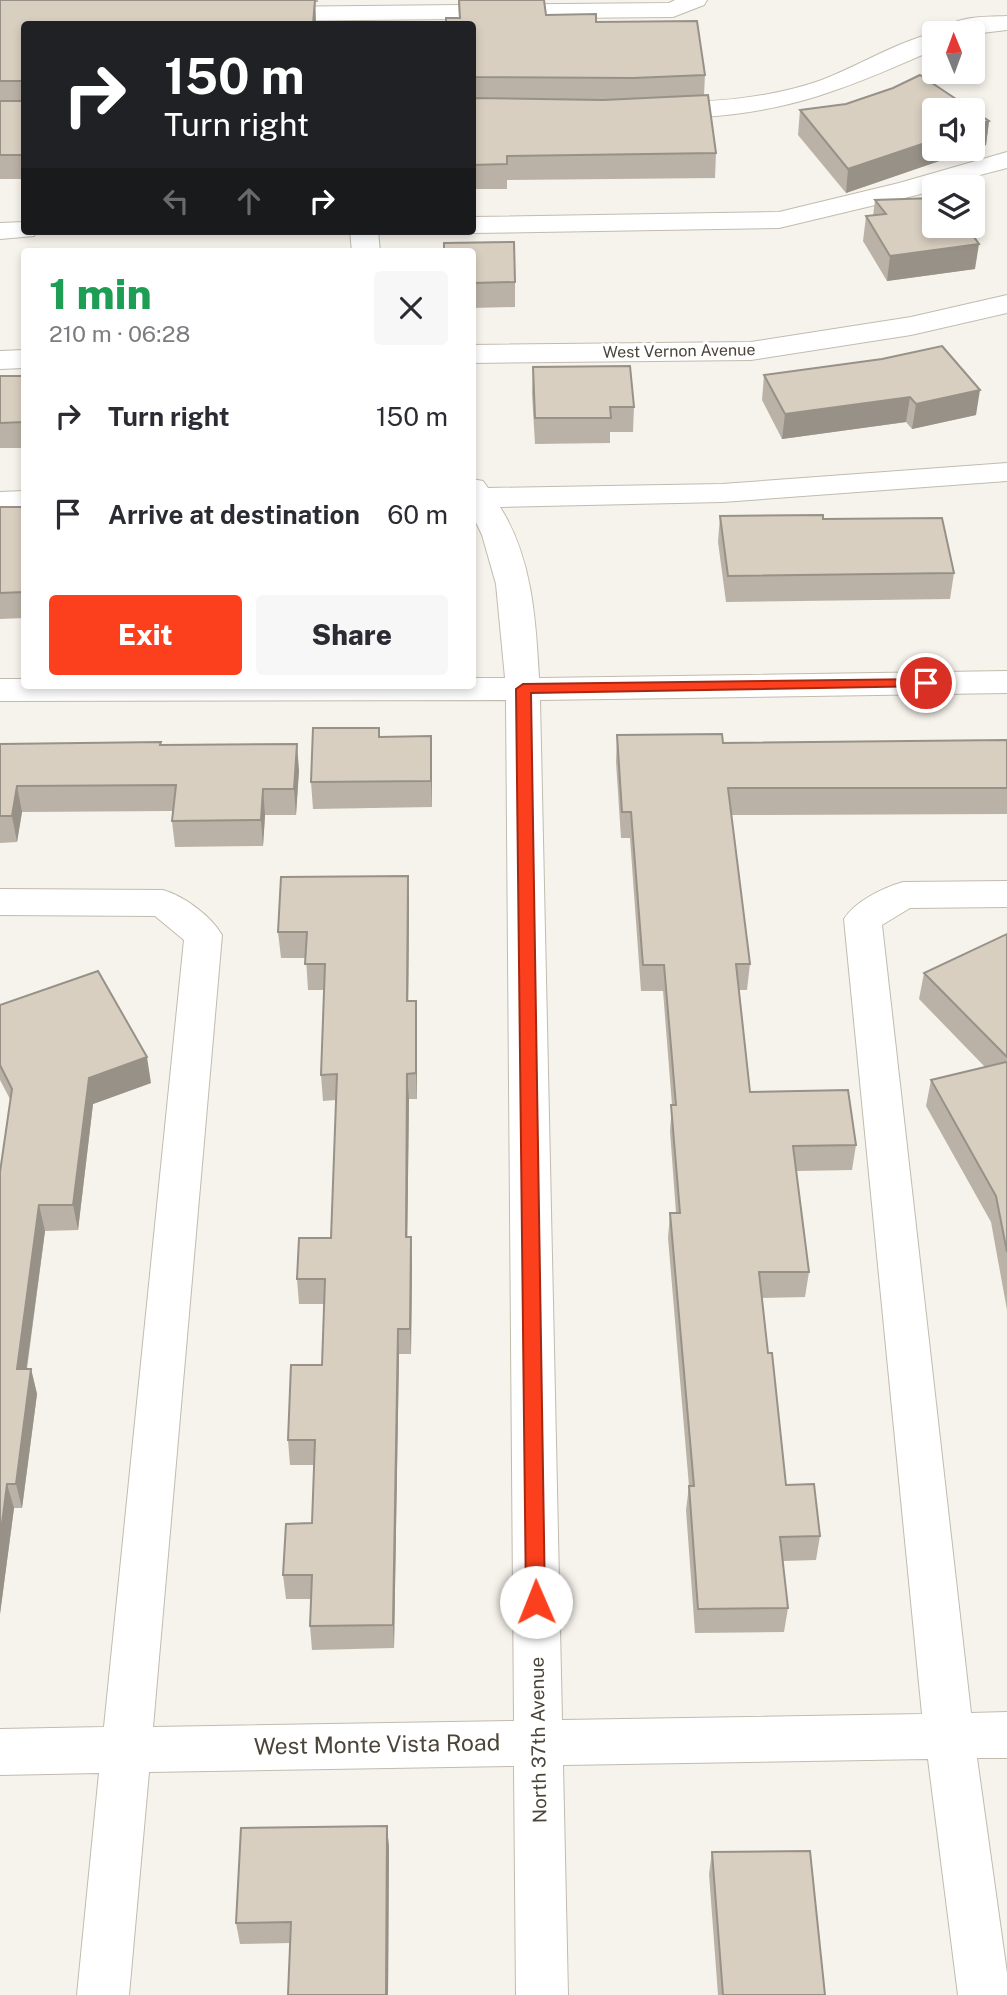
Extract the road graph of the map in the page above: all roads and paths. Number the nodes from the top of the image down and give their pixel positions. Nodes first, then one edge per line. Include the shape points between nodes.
1 (695, 0) edge
2 (589, 5) edge
3 (378, 13) edge
4 (238, 14) edge
5 (1007, 23) edge
6 (985, 25) edge
7 (922, 46) edge
8 (639, 111) edge
9 (1007, 160) edge
10 (476, 225) edge
11 (21, 230) edge
12 (0, 231) edge
13 (1007, 304) edge
14 (476, 354) edge
15 (21, 359) edge
16 (0, 360) edge
17 (1007, 472) edge
18 (476, 495) edge
19 (476, 497) edge
20 (0, 500) edge
21 (21, 500) edge
22 (1007, 682) edge
23 (523, 689) junction
24 (0, 690) edge
25 (1007, 894) edge
26 (0, 902) edge
27 (1007, 1734) edge
28 (949, 1736) junction
29 (537, 1741) junction
30 (124, 1749) junction
31 (0, 1752) edge
32 (103, 1995) edge
33 (542, 1995) edge
34 (984, 1995) edge

1 - 2 street via 673,10
2 - 3 street
3 - 4 street
5 - 6 street
7 - 8 street via 793,97 709,110
9 - 10 street via 779,220
11 - 12 street
13 - 14 street, West Vernon Avenue via 911,326 751,351
15 - 16 street
17 - 18 street via 722,493
19 - 23 street, North 37th Avenue via 509,562 519,604
20 - 21 street
22 - 23 street
23 - 24 street
23 - 29 street, North 37th Avenue
25 - 28 street via 903,895 863,919
26 - 30 street via 163,902 203,935
27 - 28 street, West Monte Vista Road
28 - 29 street, West Monte Vista Road
28 - 34 street
29 - 30 street, West Monte Vista Road
29 - 33 street, North 37th Avenue
30 - 31 street, West Monte Vista Road
30 - 32 street

